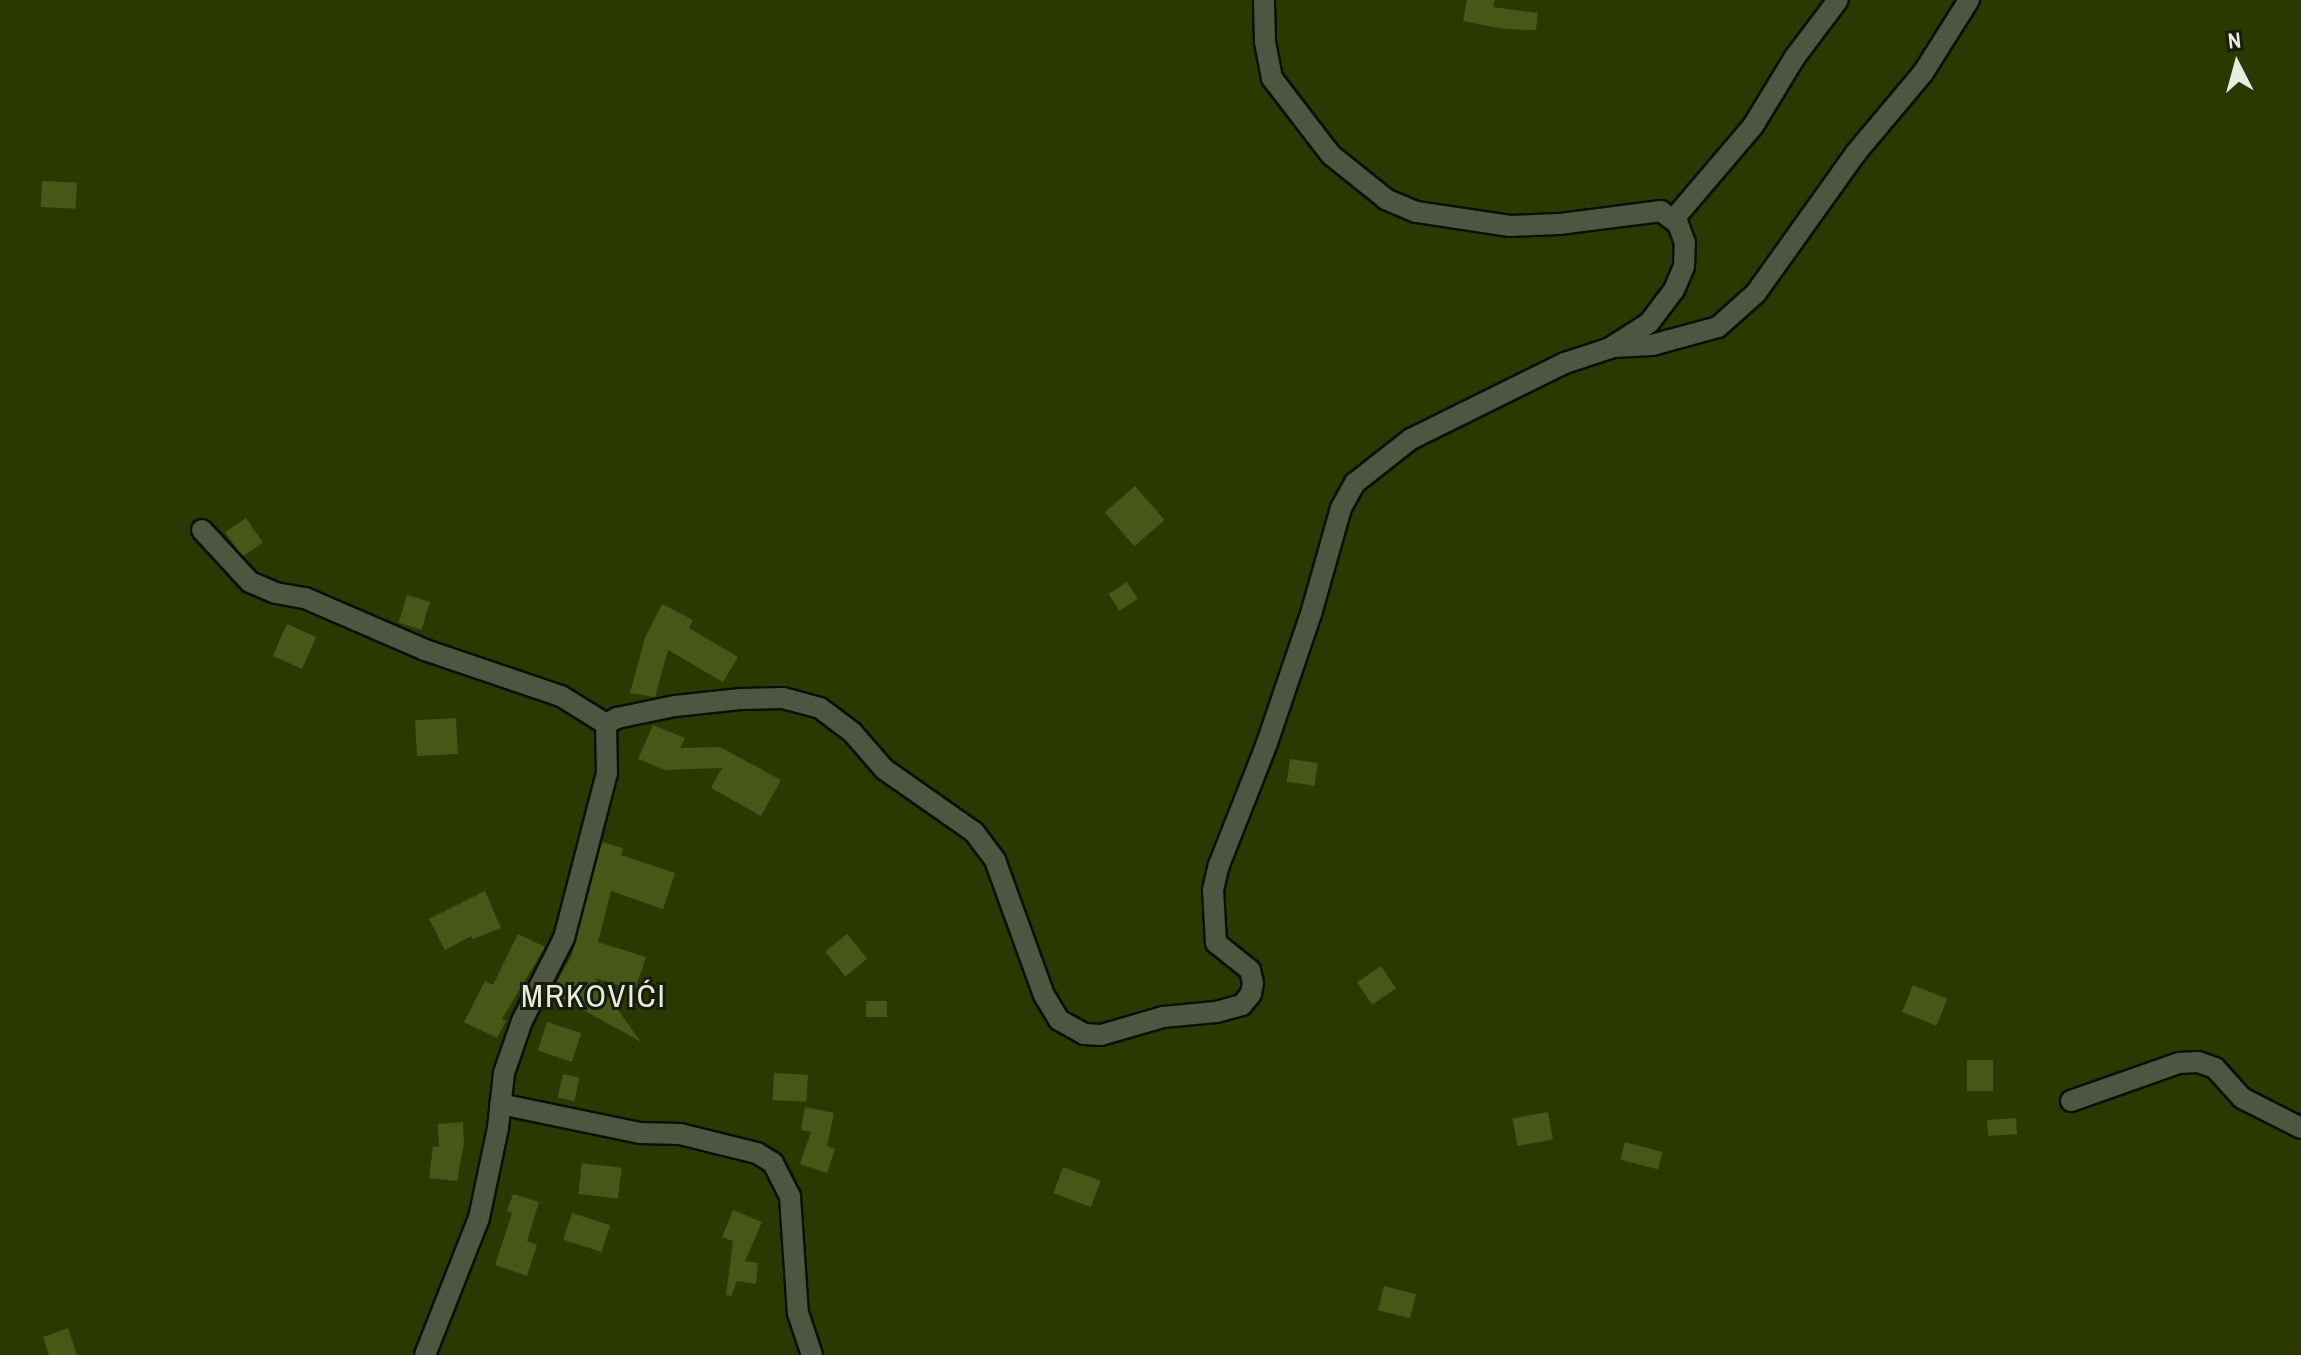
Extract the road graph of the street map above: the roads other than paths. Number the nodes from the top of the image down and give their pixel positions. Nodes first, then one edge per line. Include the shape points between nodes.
1 (1264, 0) edge
2 (1838, 0) edge
3 (1969, 0) edge
4 (1673, 220) junction
5 (1610, 348) junction
6 (202, 530) dead end
7 (606, 724) junction
8 (2071, 1101) dead end
9 (500, 1104) junction
10 (2301, 1128) edge
11 (425, 1355) edge
12 (812, 1355) edge

1 - 4 street via 1272,78 1331,155 1386,199 1416,212 1510,226 1661,211
2 - 4 street via 1753,126
3 - 5 street via 1923,73 1855,154 1756,293 1718,327 1652,345
4 - 5 street via 1685,243 1684,267 1674,290 1649,323
5 - 7 street via 1565,363 1411,439 1355,483 1341,508 1311,614 1213,890 1216,943 1250,970 1251,994 1242,1005 1163,1017 1101,1035 1070,1028 1044,995 995,860 974,832 884,769 852,732 820,708 783,698 741,699 675,706
6 - 7 street via 250,582 561,696
7 - 9 street via 607,773 564,938 522,1021 504,1073
8 - 10 street via 2179,1063 2198,1062 2215,1068 2242,1098
9 - 11 street via 479,1218
9 - 12 street via 640,1133 680,1134 757,1153 773,1163 790,1197 798,1313

